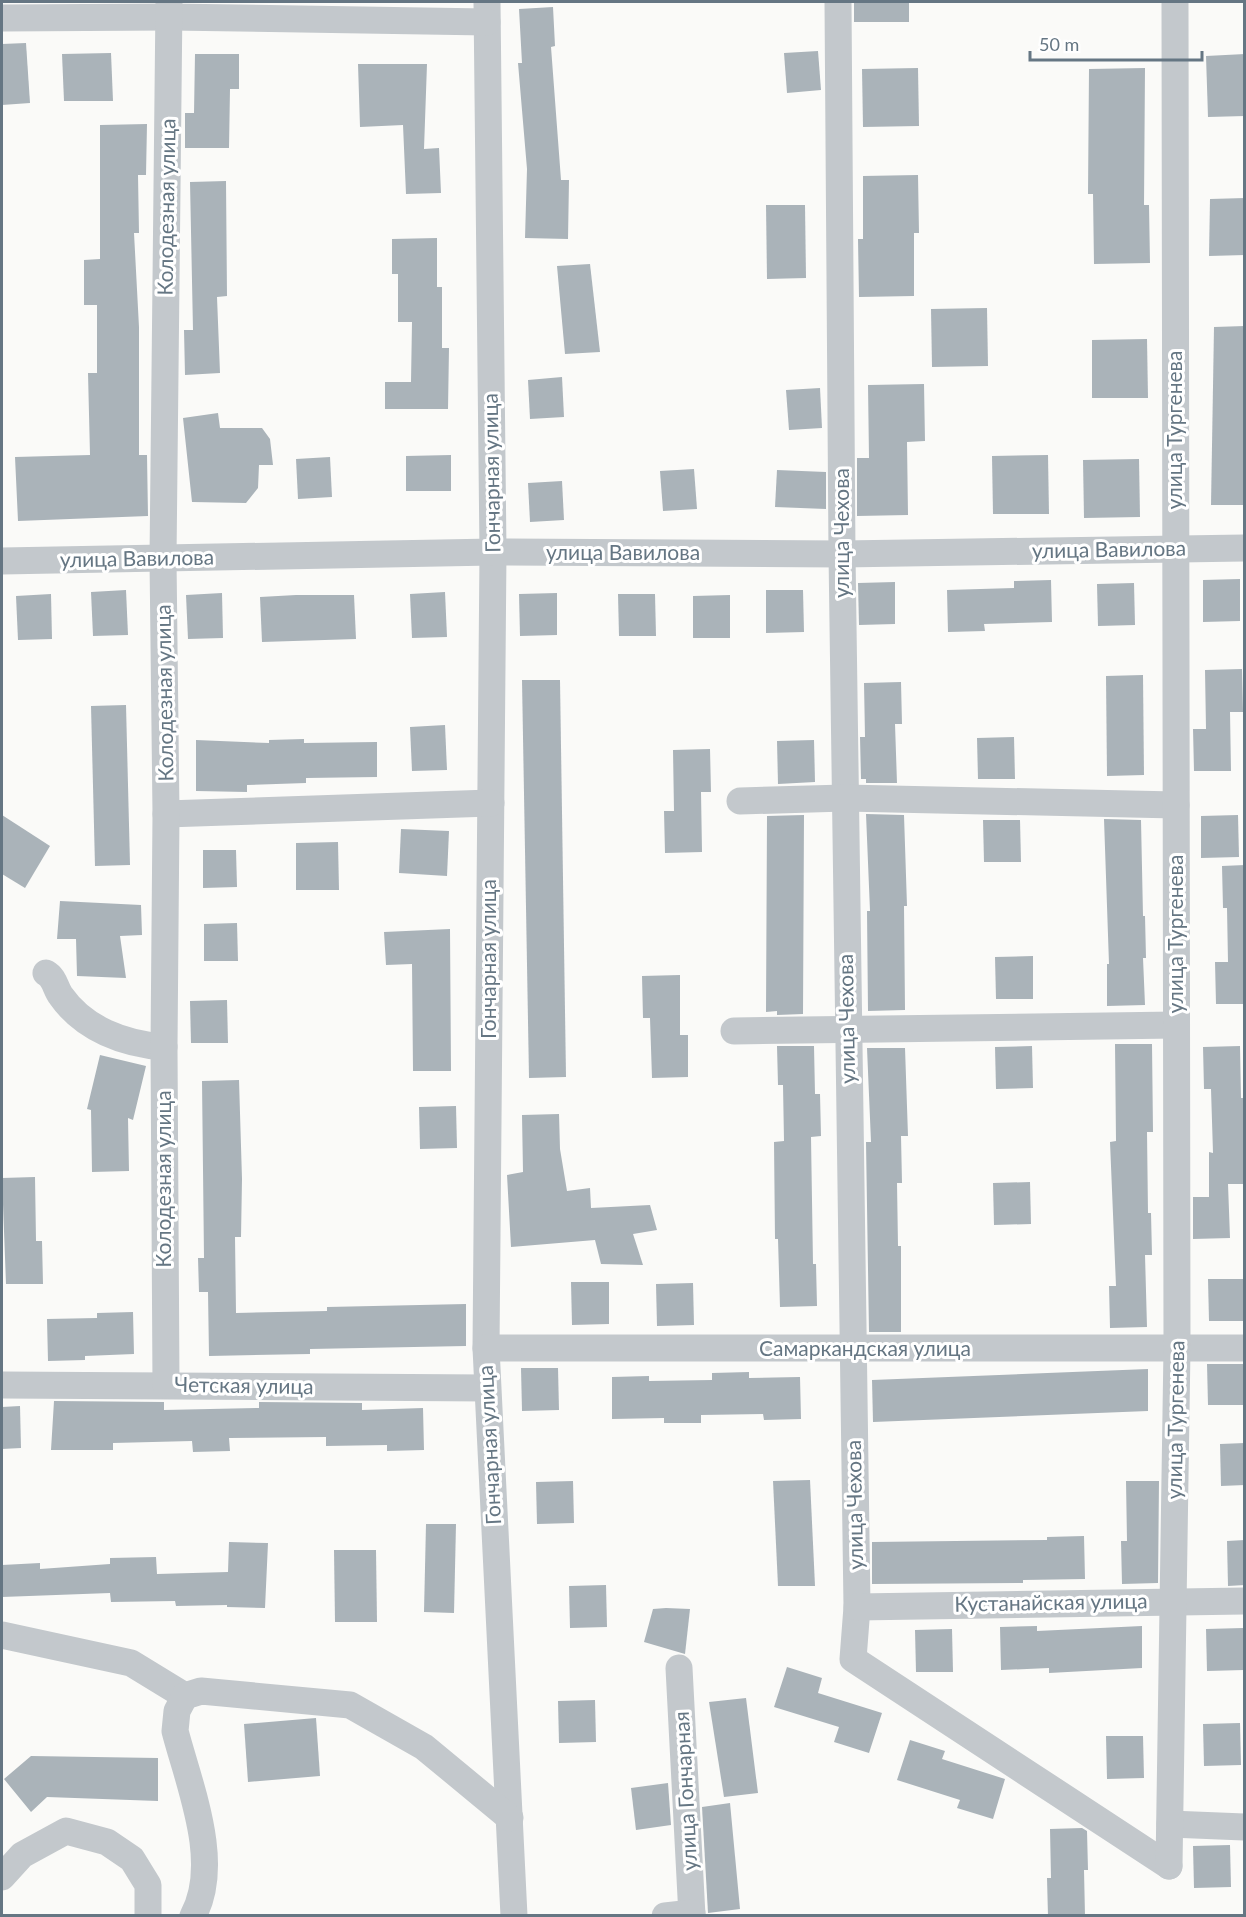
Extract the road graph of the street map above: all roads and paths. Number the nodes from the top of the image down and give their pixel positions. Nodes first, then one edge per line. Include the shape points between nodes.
1 (838, 2) edge
2 (1175, 2) edge
3 (170, 9) edge
4 (487, 12) edge
5 (2, 18) edge
6 (1245, 548) edge
7 (1175, 549) junction
8 (493, 552) junction
9 (842, 554) junction
10 (163, 559) junction
11 (2, 561) edge
12 (845, 798) junction
13 (740, 801) dead end
14 (490, 803) junction
15 (1176, 805) junction
16 (166, 814) junction
17 (46, 973) dead end
18 (1176, 1024) junction
19 (848, 1028) junction
20 (734, 1031) dead end
21 (164, 1047) junction
22 (486, 1348) junction
23 (1177, 1348) junction
24 (1245, 1348) edge
25 (851, 1349) junction
26 (2, 1385) edge
27 (166, 1385) junction
28 (487, 1388) junction
29 (1173, 1601) junction
30 (1245, 1601) edge
31 (856, 1607) junction
32 (2, 1635) edge
33 (680, 1668) dead end
34 (186, 1696) junction
35 (510, 1818) junction
36 (1170, 1824) junction
37 (1245, 1827) edge
38 (1169, 1866) joint
39 (2, 1877) edge
40 (692, 1914) edge
41 (148, 1916) edge
42 (193, 1916) edge
43 (514, 1916) edge
44 (665, 1916) edge

1 - 9 street, улица Чехова
2 - 7 street, улица Тургенева
3 - 4 street
3 - 5 street
3 - 10 street, Колодезная улица
4 - 8 street, Гончарная улица
6 - 7 street, улица Вавилова
7 - 9 street, улица Вавилова
7 - 15 street, улица Тургенева
8 - 9 street, улица Вавилова
8 - 10 street, улица Вавилова
8 - 14 street, Гончарная улица
9 - 12 street, улица Чехова
10 - 11 street, улица Вавилова
10 - 16 street, Колодезная улица
12 - 13 street
12 - 15 street
12 - 19 street, улица Чехова
14 - 16 street
14 - 22 street, Гончарная улица
15 - 18 street, улица Тургенева
16 - 21 street, Колодезная улица
17 - 21 street via 60,995 94,1029 143,1046
18 - 19 street
18 - 23 street, улица Тургенева
19 - 20 street
19 - 25 street, улица Чехова
21 - 27 street, Колодезная улица
22 - 25 street, Самаркандская улица
22 - 28 street, Гончарная улица
23 - 24 street, Самаркандская улица
23 - 25 street, Самаркандская улица
23 - 29 street, улица Тургенева
25 - 31 street, улица Чехова
26 - 27 street, Четская улица
27 - 28 street, Четская улица
28 - 35 street, Гончарная улица
29 - 30 street, Кустанайская улица
29 - 31 street, Кустанайская улица
29 - 36 street, улица Тургенева
31 - 38 street, улица Чехова via 853,1659
32 - 34 street via 131,1663
33 - 40 street, улица Гончарная
34 - 35 street via 201,1691 350,1705 424,1747
34 - 42 street via 177,1711 175,1731 206,1853 200,1903
35 - 43 street, Гончарная улица
36 - 37 street
36 - 38 street, улица Тургенева
39 - 41 street via 22,1855 66,1831 107,1842 132,1859 148,1885
40 - 44 street, улица Гончарная

